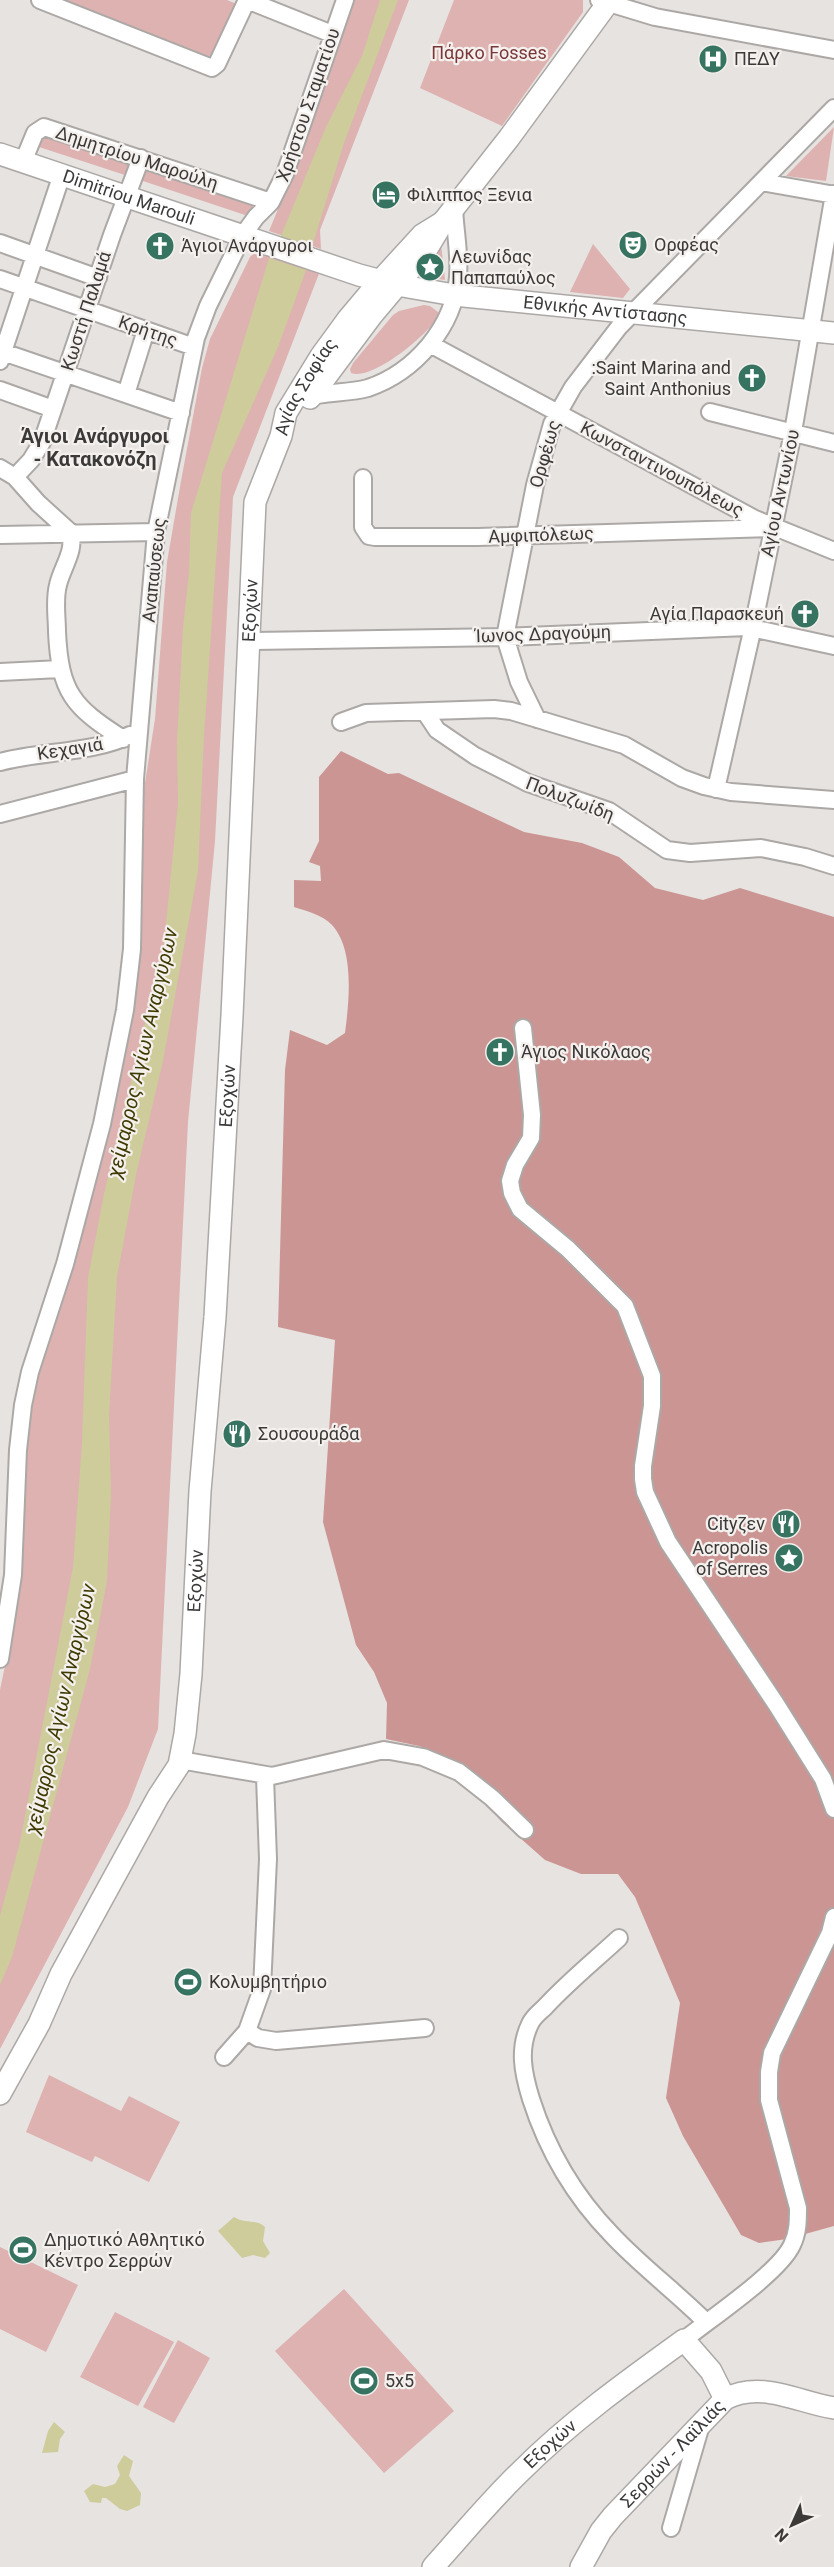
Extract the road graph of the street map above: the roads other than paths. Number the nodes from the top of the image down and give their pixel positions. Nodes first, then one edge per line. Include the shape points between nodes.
1 (40, 0) edge
2 (247, 0) edge
3 (345, 0) edge
4 (606, 1) edge
5 (333, 34) junction
6 (834, 50) edge
7 (834, 108) edge
8 (0, 154) edge
9 (141, 159) junction
10 (23, 162) junction
11 (62, 174) junction
12 (762, 183) junction
13 (834, 194) edge
14 (127, 196) junction
15 (271, 202) junction
16 (449, 215) junction
17 (251, 238) junction
18 (0, 243) edge
19 (35, 256) junction
20 (334, 266) junction
21 (98, 278) junction
22 (0, 279) edge
23 (388, 283) junction
24 (24, 288) junction
25 (454, 295) junction
26 (87, 310) junction
27 (631, 314) junction
28 (146, 330) junction
29 (811, 331) junction
30 (338, 332) junction
31 (834, 333) edge
32 (430, 344) junction
33 (194, 347) junction
34 (1, 354) edge
35 (331, 370) junction
36 (66, 373) junction
37 (0, 390) edge
38 (346, 393) junction
39 (126, 394) junction
40 (311, 396) junction
41 (288, 408) junction
42 (53, 409) junction
43 (710, 412) dead end
44 (181, 413) junction
45 (556, 414) junction
46 (793, 432) junction
47 (281, 436) junction
48 (834, 443) edge
49 (0, 468) edge
50 (15, 477) junction
51 (363, 478) dead end
52 (730, 506) junction
53 (727, 528) junction
54 (773, 528) junction
55 (156, 532) junction
56 (71, 534) junction
57 (0, 535) edge
58 (526, 535) junction
59 (834, 551) edge
60 (753, 627) junction
61 (505, 637) junction
62 (249, 641) junction
63 (834, 646) edge
64 (60, 669) junction
65 (0, 672) edge
66 (425, 712) junction
67 (537, 718) junction
68 (341, 722) dead end
69 (139, 730) junction
70 (123, 739) junction
71 (0, 762) edge
72 (135, 779) junction
73 (716, 789) junction
74 (834, 800) edge
75 (0, 814) edge
76 (834, 866) edge
77 (524, 1028) dead end
78 (1, 1648) edge
79 (180, 1760) junction
80 (265, 1776) junction
81 (834, 1809) edge
82 (525, 1830) dead end
83 (834, 1917) edge
84 (619, 1938) dead end
85 (424, 2028) dead end
86 (247, 2031) junction
87 (224, 2057) dead end
88 (0, 2094) edge
89 (706, 2322) junction
90 (684, 2340) junction
91 (725, 2399) junction
92 (834, 2408) edge
93 (701, 2422) junction
94 (671, 2528) dead end
95 (433, 2567) edge
96 (581, 2567) edge

1 - 2 street via 212,68
2 - 5 street
3 - 5 street, Χρήστου Σταματίου
4 - 6 street via 664,19
4 - 16 main road, Αγίας Σοφίας
5 - 15 street, Χρήστου Σταματίου via 285,174
7 - 12 street, Ορφέως
8 - 10 main road, Dimitriou Marouli
9 - 10 street, Δημητρίου Μαρούλη via 42,127 35,133
9 - 14 street, Κωστή Παλαμά
9 - 15 street, Δημητρίου Μαρούλη
10 - 11 main road, Dimitriou Marouli
11 - 14 main road, Dimitriou Marouli
11 - 19 street
12 - 13 street
12 - 27 street, Ορφέως
13 - 29 street, Αγίου Αντωνίου
14 - 17 main road, Dimitriou Marouli
14 - 21 street, Κωστή Παλαμά
15 - 17 street, Χρήστου Σταματίου via 256,217
16 - 23 main road, Αγίας Σοφίας via 425,252
16 - 25 street via 458,273
17 - 20 main road, Dimitriou Marouli
17 - 33 street, Αναπαύσεως via 208,306
18 - 19 street
19 - 21 street
19 - 24 street
20 - 23 main road
20 - 30 main road via 348,296
21 - 26 street, Κωστή Παλαμά
22 - 24 street, Κρήτης
23 - 25 main road, Εθνικής Αντίστασης
23 - 30 main road, Αγίας Σοφίας
23 - 35 main road, Αγίας Σοφίας
24 - 26 street, Κρήτης
24 - 34 street
25 - 27 main road, Εθνικής Αντίστασης
25 - 32 street
26 - 28 street, Κρήτης
26 - 36 street, Κωστή Παλαμά
27 - 29 main road, Εθνικής Αντίστασης
27 - 45 street, Ορφέως via 590,363
28 - 33 street, Κρήτης
28 - 39 street
29 - 31 main road, Εθνικής Αντίστασης
29 - 46 street, Αγίου Αντωνίου
30 - 41 main road, Αγίας Σοφίας
32 - 38 street via 415,361 387,380
32 - 45 street, Κωνσταντινουπόλεως
33 - 44 street, Αναπαύσεως
34 - 36 street
35 - 38 street
35 - 40 main road, Αγίας Σοφίας
36 - 39 street
36 - 42 street, Κωστή Παλαμά
37 - 42 street
38 - 40 street
39 - 44 street
40 - 41 street
40 - 47 main road, Αγίας Σοφίας
41 - 47 main road, Αγίας Σοφίας
42 - 50 street, Κωστή Παλαμά via 39,447
43 - 46 street
44 - 55 street, Αναπαύσεως
45 - 52 street, Κωνσταντινουπόλεως
45 - 58 street, Ορφέως via 544,448
46 - 48 street
46 - 54 street, Αγίου Αντωνίου
47 - 62 main road, Εξοχών via 255,502
49 - 50 street
50 - 56 street
51 - 58 street, Αμφιπόλεως via 363,527 371,537
52 - 53 street
52 - 54 street, Κωνσταντινουπόλεως
53 - 54 street, Αμφιπόλεως
53 - 58 street, Αμφιπόλεως
54 - 59 street, Κωνσταντινουπόλεως
54 - 60 street, Αγίου Αντωνίου
55 - 56 street
55 - 69 street, Αναπαύσεως
56 - 57 street
56 - 64 street via 71,549 57,591
58 - 61 street, Ορφέως
60 - 61 street, Ίωνος Δραγούμη
60 - 63 street, Ίωνος Δραγούμη
60 - 73 street, Αγίου Αντωνίου
61 - 62 street, Ίωνος Δραγούμη
61 - 67 street, Ορφέως via 519,682
62 - 79 main road, Εξοχών via 215,1317 200,1491 191,1674
64 - 65 street
64 - 70 street via 87,715
66 - 67 street via 500,710
66 - 68 street via 366,713
66 - 76 street, Πολυζωίδη via 437,730 475,756 528,783 609,812 667,850 690,853 761,848
67 - 73 street via 624,745 682,778
69 - 70 street, Κεχαγιά
69 - 72 street, Αναπαύσεως
70 - 71 street, Κεχαγιά
72 - 75 street
72 - 78 street, Αναπαύσεως via 132,949 125,1010 102,1124 23,1405 17,1458 16,1543
73 - 74 street
77 - 81 street via 531,1138 515,1165 510,1180 512,1193 520,1209 568,1249 625,1306 652,1376 643,1466 645,1492 657,1521 817,1769
79 - 80 street
79 - 88 main road, Εξοχών via 61,1974 39,2024
80 - 82 street via 292,1774 384,1750 423,1757 459,1772
80 - 86 street via 268,1859 262,1989
83 - 89 street via 772,2053 769,2073 769,2100 799,2225 792,2246 777,2266
84 - 89 street via 531,2021 522,2048 525,2080 551,2148 590,2210 612,2236
85 - 86 street via 276,2042
86 - 87 street
89 - 90 street
90 - 91 main road, Σερρών - Λαϊλιάς via 711,2371
90 - 95 main road, Εξοχών via 609,2395 536,2457
91 - 92 main road via 737,2392 756,2390
91 - 93 main road, Σερρών - Λαϊλιάς
93 - 94 street
93 - 96 main road, Σερρών - Λαϊλιάς via 613,2516

